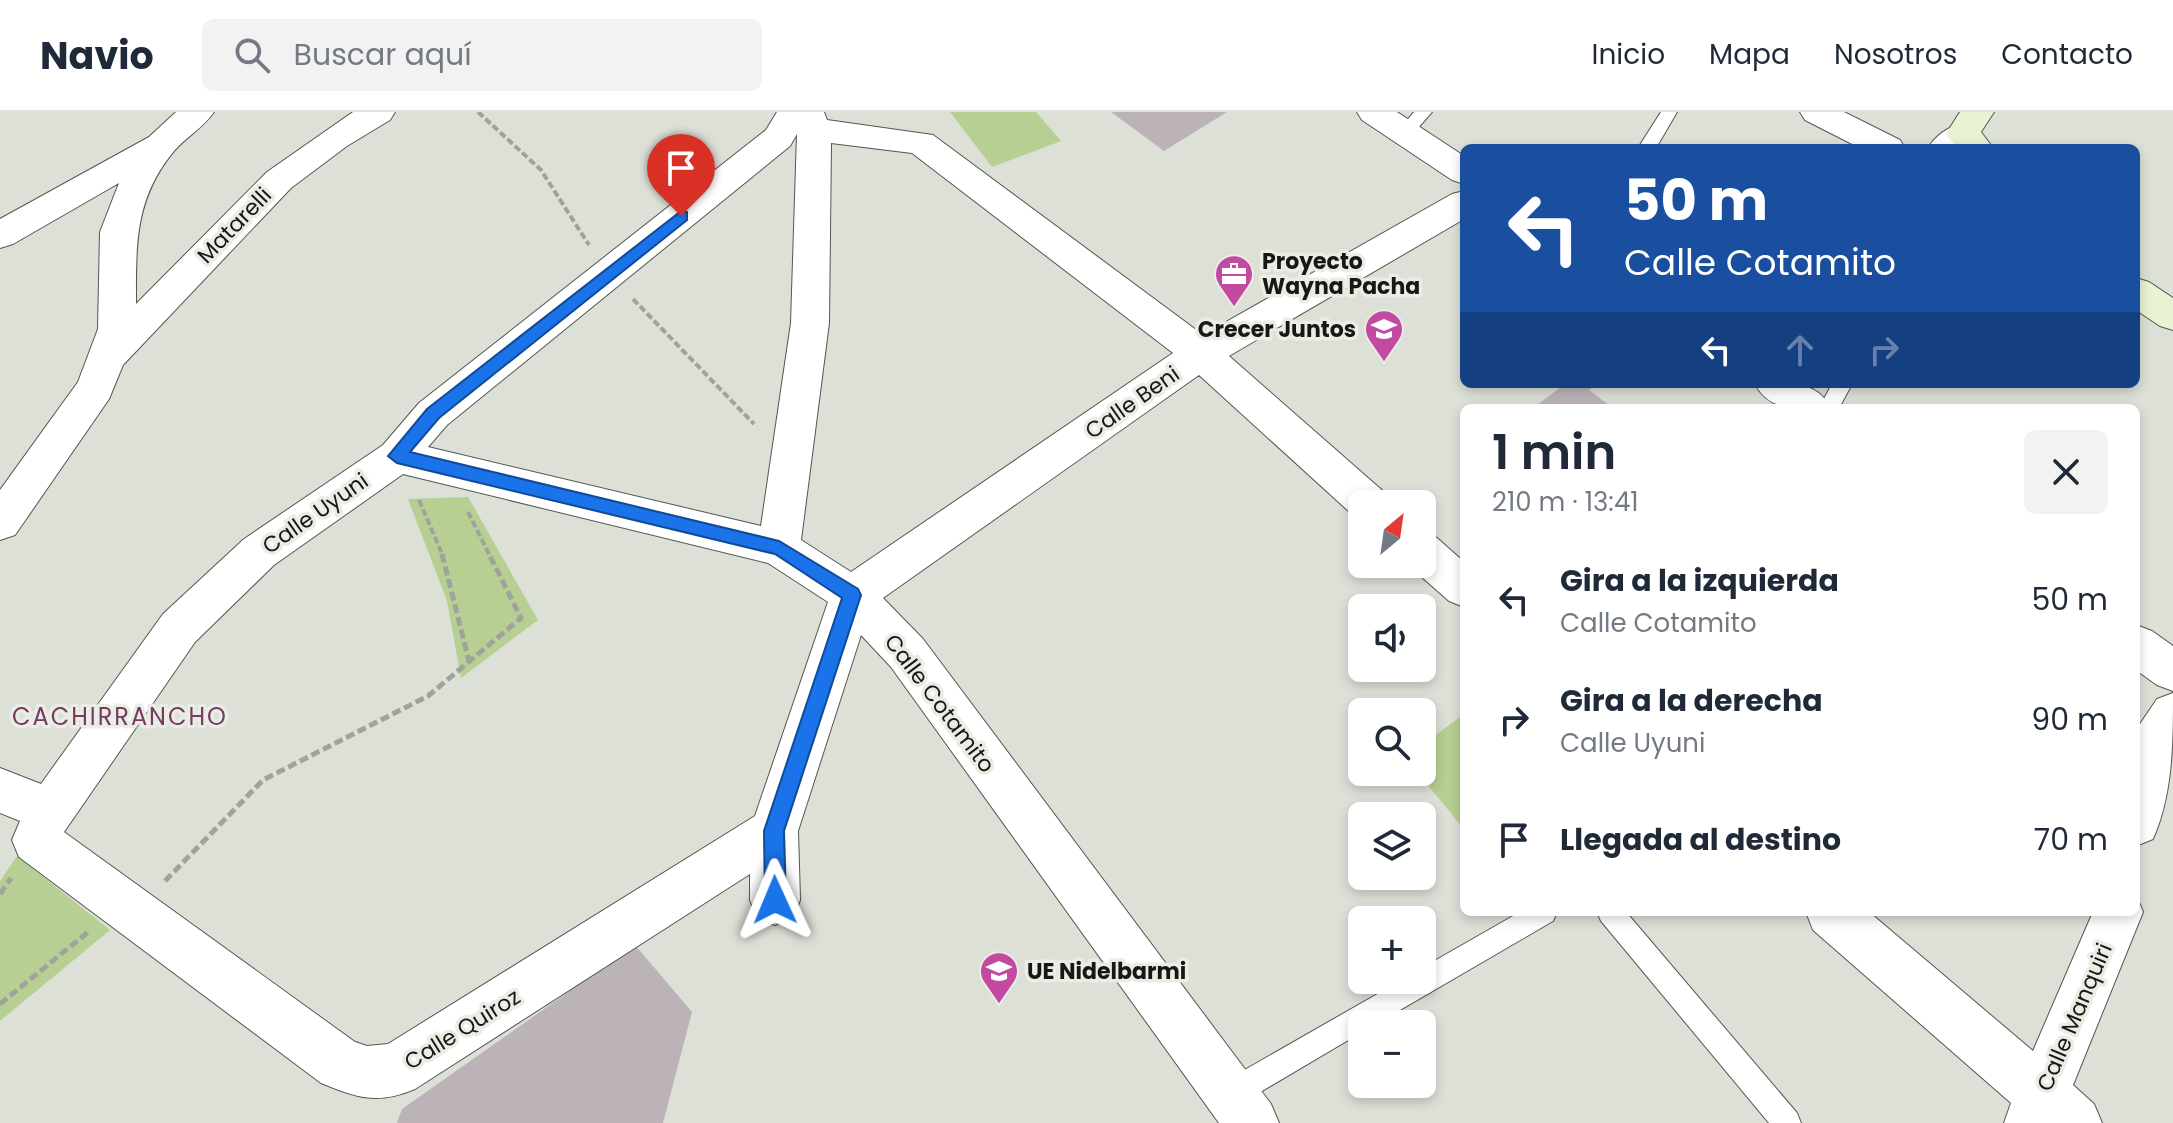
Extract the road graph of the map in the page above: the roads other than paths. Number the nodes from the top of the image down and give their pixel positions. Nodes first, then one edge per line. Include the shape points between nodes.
1 (197, 112) edge
2 (378, 112) edge
3 (1374, 112) edge
4 (1669, 112) edge
5 (1817, 112) edge
6 (805, 118) edge
7 (1415, 122) edge
8 (162, 143) junction
9 (1649, 144) edge
10 (1880, 144) edge
11 (1460, 168) edge
12 (1460, 205) edge
13 (0, 235) edge
14 (2140, 295) edge
15 (2173, 316) edge
16 (1201, 354) junction
17 (106, 357) junction
18 (1781, 388) edge
19 (1805, 404) edge
20 (58, 439) junction
21 (397, 456) junction
22 (0, 480) edge
23 (1353, 490) edge
24 (0, 523) edge
25 (779, 548) junction
26 (1436, 563) edge
27 (1460, 584) edge
28 (852, 595) junction
29 (2140, 648) edge
30 (2173, 671) edge
31 (2173, 714) edge
32 (0, 790) edge
33 (2140, 802) edge
34 (43, 825) junction
35 (774, 831) junction
36 (775, 900) dead end
37 (1538, 916) edge
38 (1613, 916) edge
39 (1835, 916) edge
40 (2117, 916) edge
41 (1241, 1109) edge
42 (2049, 1113) edge
43 (1787, 1123) edge

1 - 8 street
2 - 17 street, Matarelli via 279,180
3 - 7 street
4 - 9 lane
5 - 10 street
6 - 16 street via 921,143
6 - 21 street, Calle Uyuni via 433,414
6 - 25 street via 810,323
7 - 11 street
8 - 13 street
8 - 17 street via 134,187 118,232 117,329
12 - 16 street, Calle Beni
14 - 15 main road
16 - 23 street
16 - 28 street, Calle Beni
17 - 20 street via 95,388
18 - 19 street
20 - 22 street
20 - 24 street
21 - 25 street, Calle Cotamito
21 - 34 street, Calle Uyuni via 259,552 179,628
25 - 28 street, Calle Cotamito
26 - 27 street
28 - 35 street
28 - 41 street, Calle Cotamito via 907,653
29 - 30 street
31 - 33 street via 2150,749
32 - 34 street, Calle Quiroz
34 - 35 street, Calle Quiroz via 123,903 340,1064 367,1073 396,1070
35 - 36 street
37 - 41 lane
38 - 43 lane
39 - 42 street
40 - 42 street, Calle Manquiri

